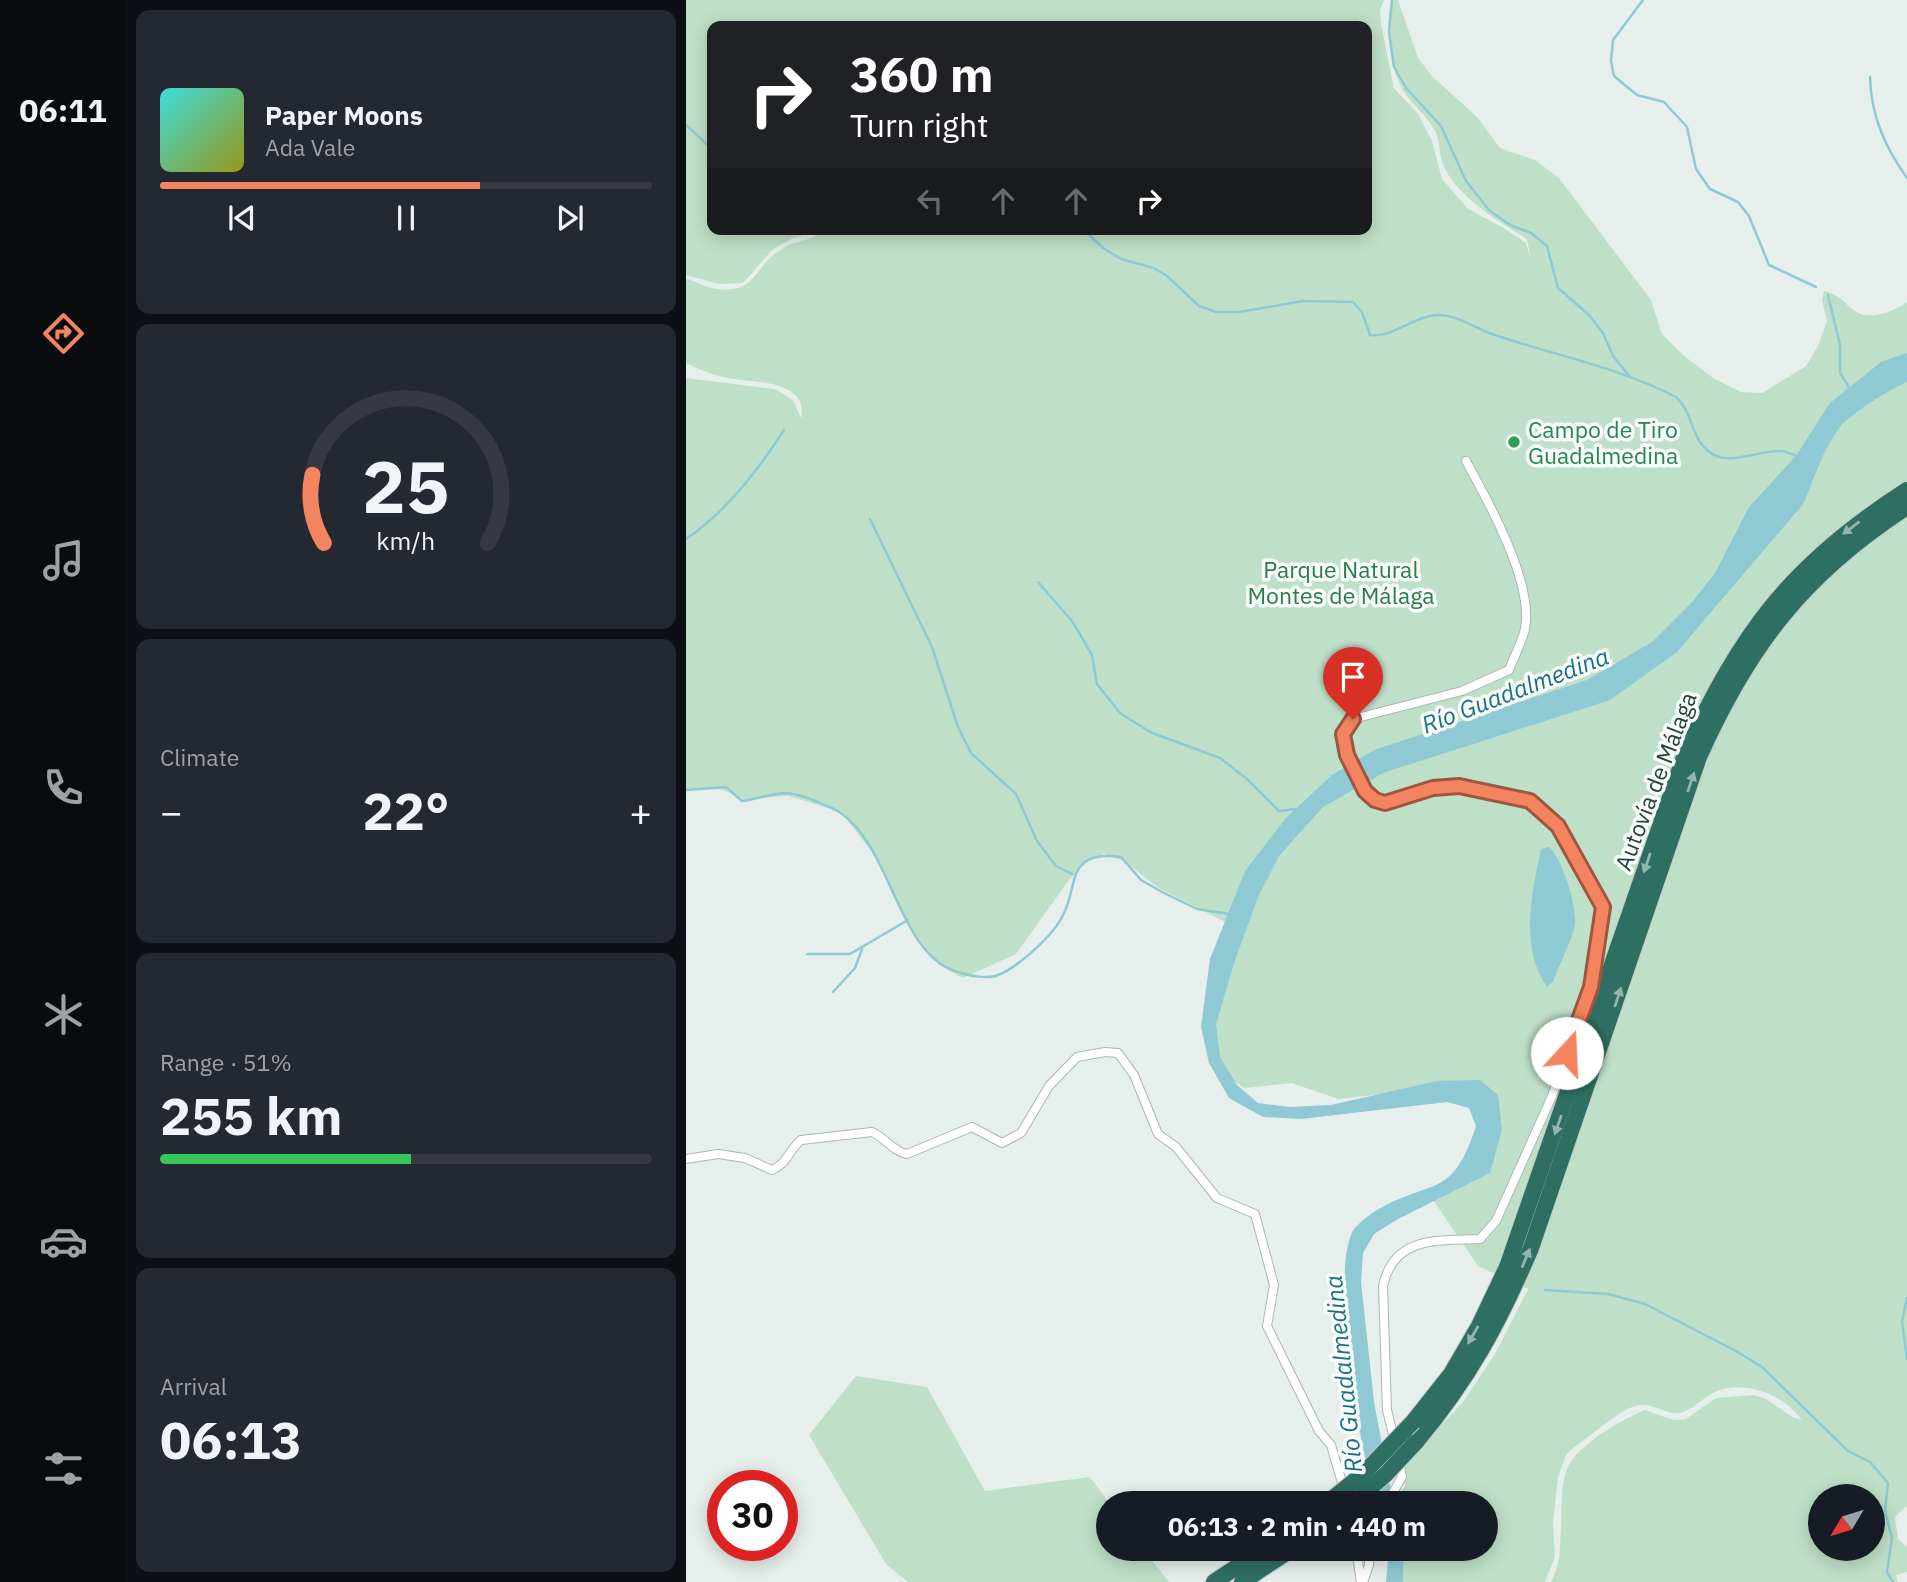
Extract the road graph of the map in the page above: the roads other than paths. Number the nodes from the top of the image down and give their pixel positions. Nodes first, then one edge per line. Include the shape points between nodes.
1 (1466, 461) dead end
2 (1907, 490) edge
3 (1907, 507) edge
4 (686, 1159) edge
5 (1342, 1491) edge
6 (1347, 1491) edge
7 (1365, 1491) edge
8 (1395, 1491) edge
9 (1246, 1561) edge
10 (1274, 1561) edge
11 (1358, 1561) edge
12 (1369, 1561) edge
13 (1214, 1582) edge
14 (1242, 1582) edge
15 (1362, 1582) edge

1 - 8 street via 1490,505 1526,593 1525,629 1509,670 1462,691 1353,719 1343,734 1347,755 1365,791 1385,803 1433,788 1459,786 1530,801 1558,826 1603,907 1591,987 1552,1096 1496,1221 1480,1239 1420,1242 1396,1257 1386,1273 1387,1410 1402,1477
2 -> 5 highway, Autovía de Málaga, bridge via 1842,535 1786,589 1752,629 1707,704 1684,757 1507,1267 1451,1374 1413,1422
7 -> 3 highway, Autovía de Málaga, bridge via 1446,1406 1507,1305 1699,757 1721,708 1764,638 1794,600 1851,545
4 - 6 street via 718,1154 746,1158 772,1170 783,1165 801,1140 872,1132 897,1152 907,1153 971,1128 1002,1143 1021,1133 1049,1086 1077,1058 1118,1053 1134,1075 1158,1134 1177,1147 1217,1198 1255,1214 1274,1285 1267,1326 1331,1445
9 - 13 highway
10 - 14 highway
11 - 15 street
12 - 15 street

